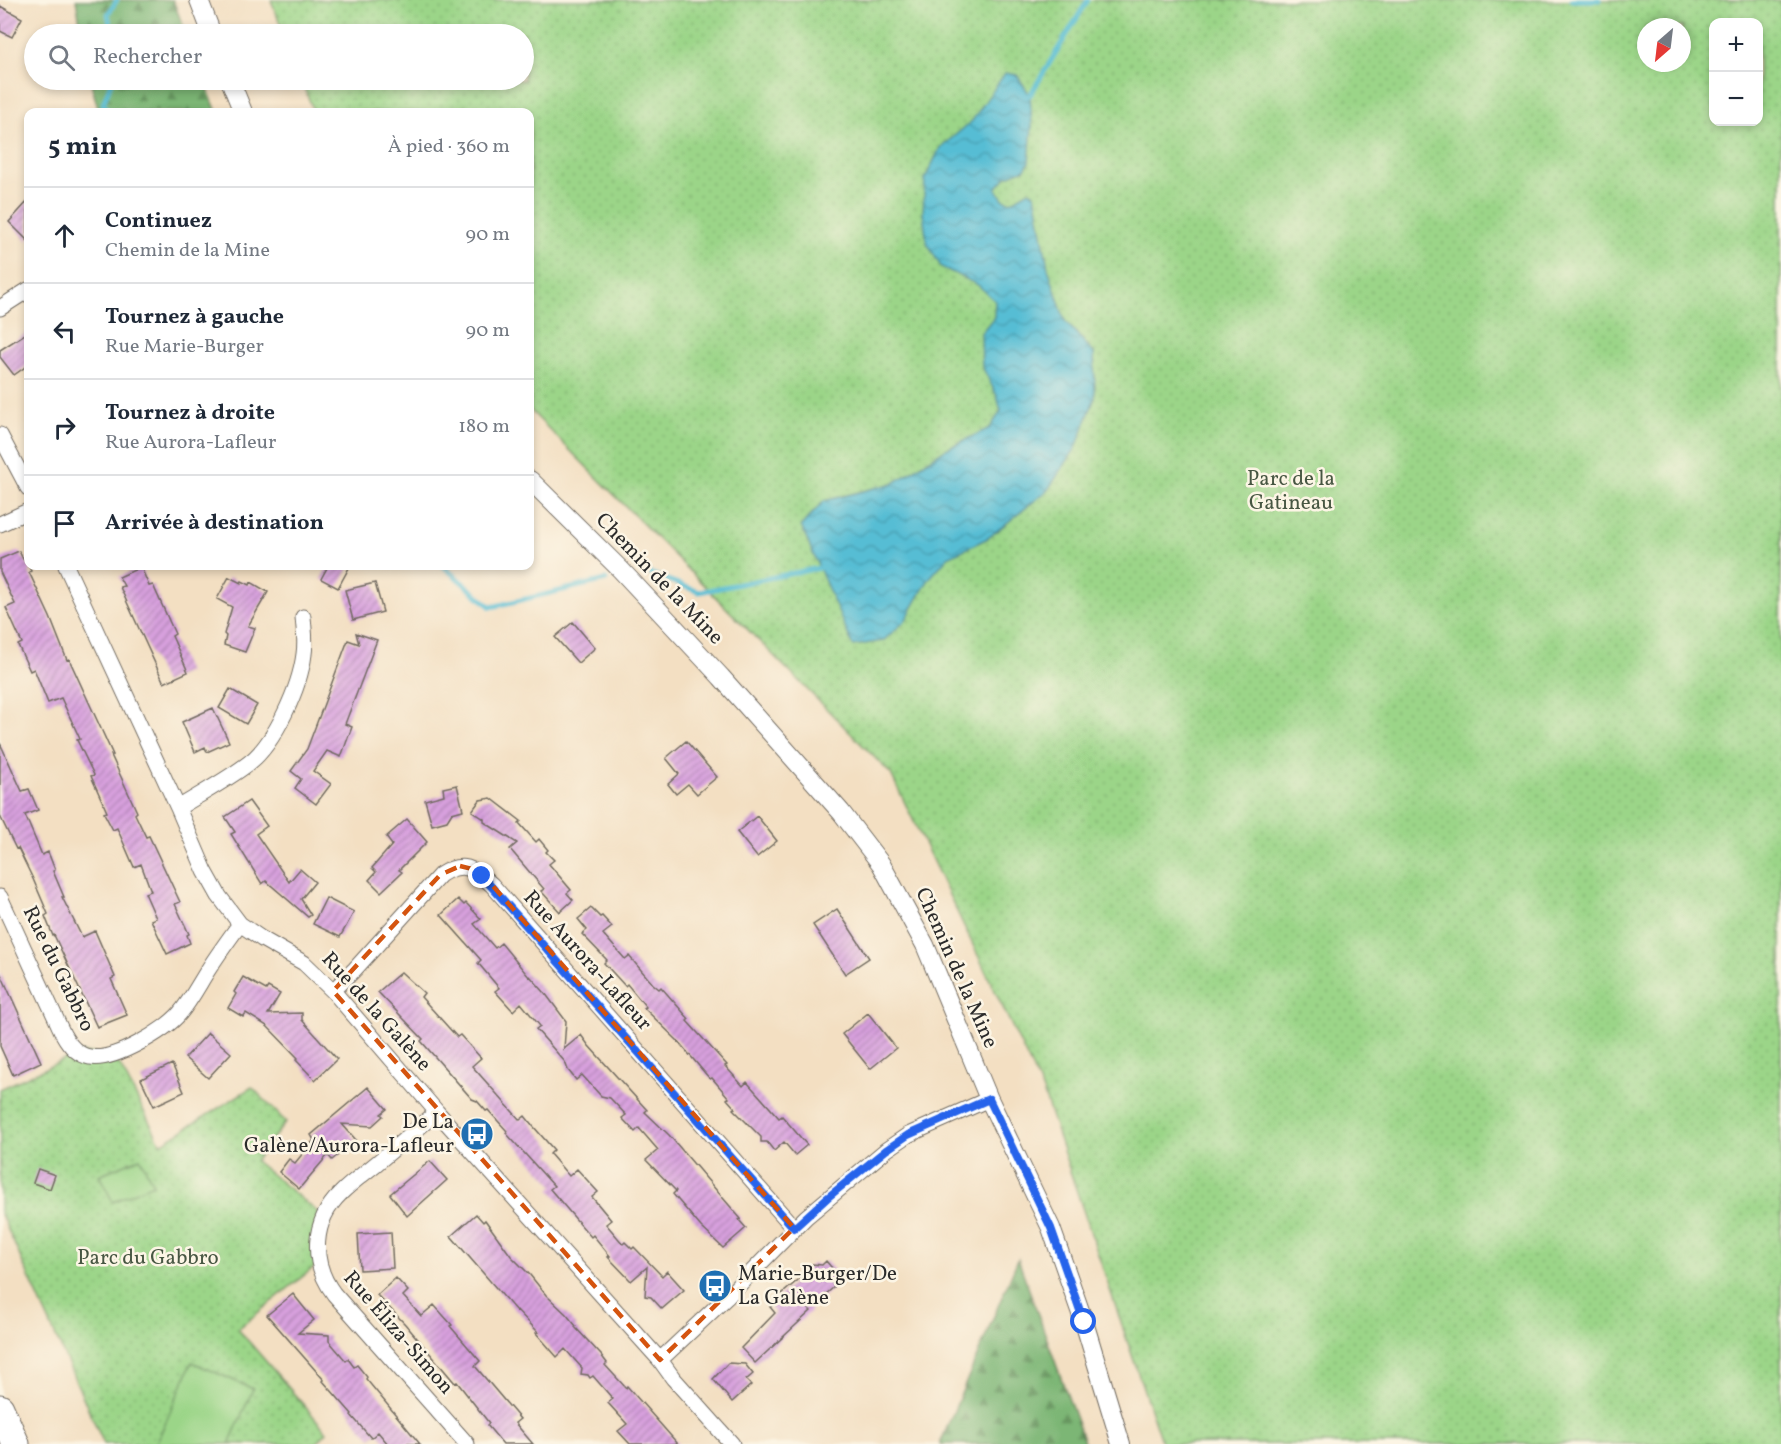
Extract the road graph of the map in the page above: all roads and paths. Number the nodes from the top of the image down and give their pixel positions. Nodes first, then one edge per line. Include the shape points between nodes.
1 (199, 0) edge
2 (209, 24) edge
3 (234, 90) edge
4 (241, 108) edge
5 (24, 293) edge
6 (0, 308) edge
7 (0, 435) edge
8 (24, 480) edge
9 (534, 484) edge
10 (24, 513) edge
11 (0, 524) edge
12 (68, 570) edge
13 (303, 617) dead end
14 (178, 808) junction
15 (0, 897) edge
16 (240, 924) junction
17 (333, 991) junction
18 (989, 1099) junction
19 (437, 1112) junction
20 (794, 1228) junction
21 (660, 1360) junction
22 (0, 1408) edge
23 (16, 1444) edge
24 (466, 1444) edge
25 (732, 1444) edge
26 (1121, 1444) edge

1 - 2 street
3 - 4 street
5 - 6 street
7 - 8 street
9 - 18 street, Chemin de la Mine via 680,631 862,837 925,945
10 - 11 street
12 - 14 street, Rue de la Galène
13 - 14 street via 303,664 274,735 250,762
14 - 16 street, Rue de la Galène via 205,871
15 - 16 street, Rue du Gabbro via 63,1034 70,1046 90,1057 114,1054 170,1023
16 - 17 street, Rue de la Galène via 304,963
17 - 19 street, Rue de la Galène
17 - 20 street, Rue Aurora-Lafleur via 441,875 460,866 472,869 492,885
18 - 20 street via 908,1135
18 - 26 street, Chemin de la Mine via 1051,1228
19 - 21 street, Rue de la Galène
19 - 24 street, Rue Éliza-Simon via 341,1193 324,1216 316,1254 334,1294
20 - 21 street
21 - 25 street, Rue de la Galène
22 - 23 highway

